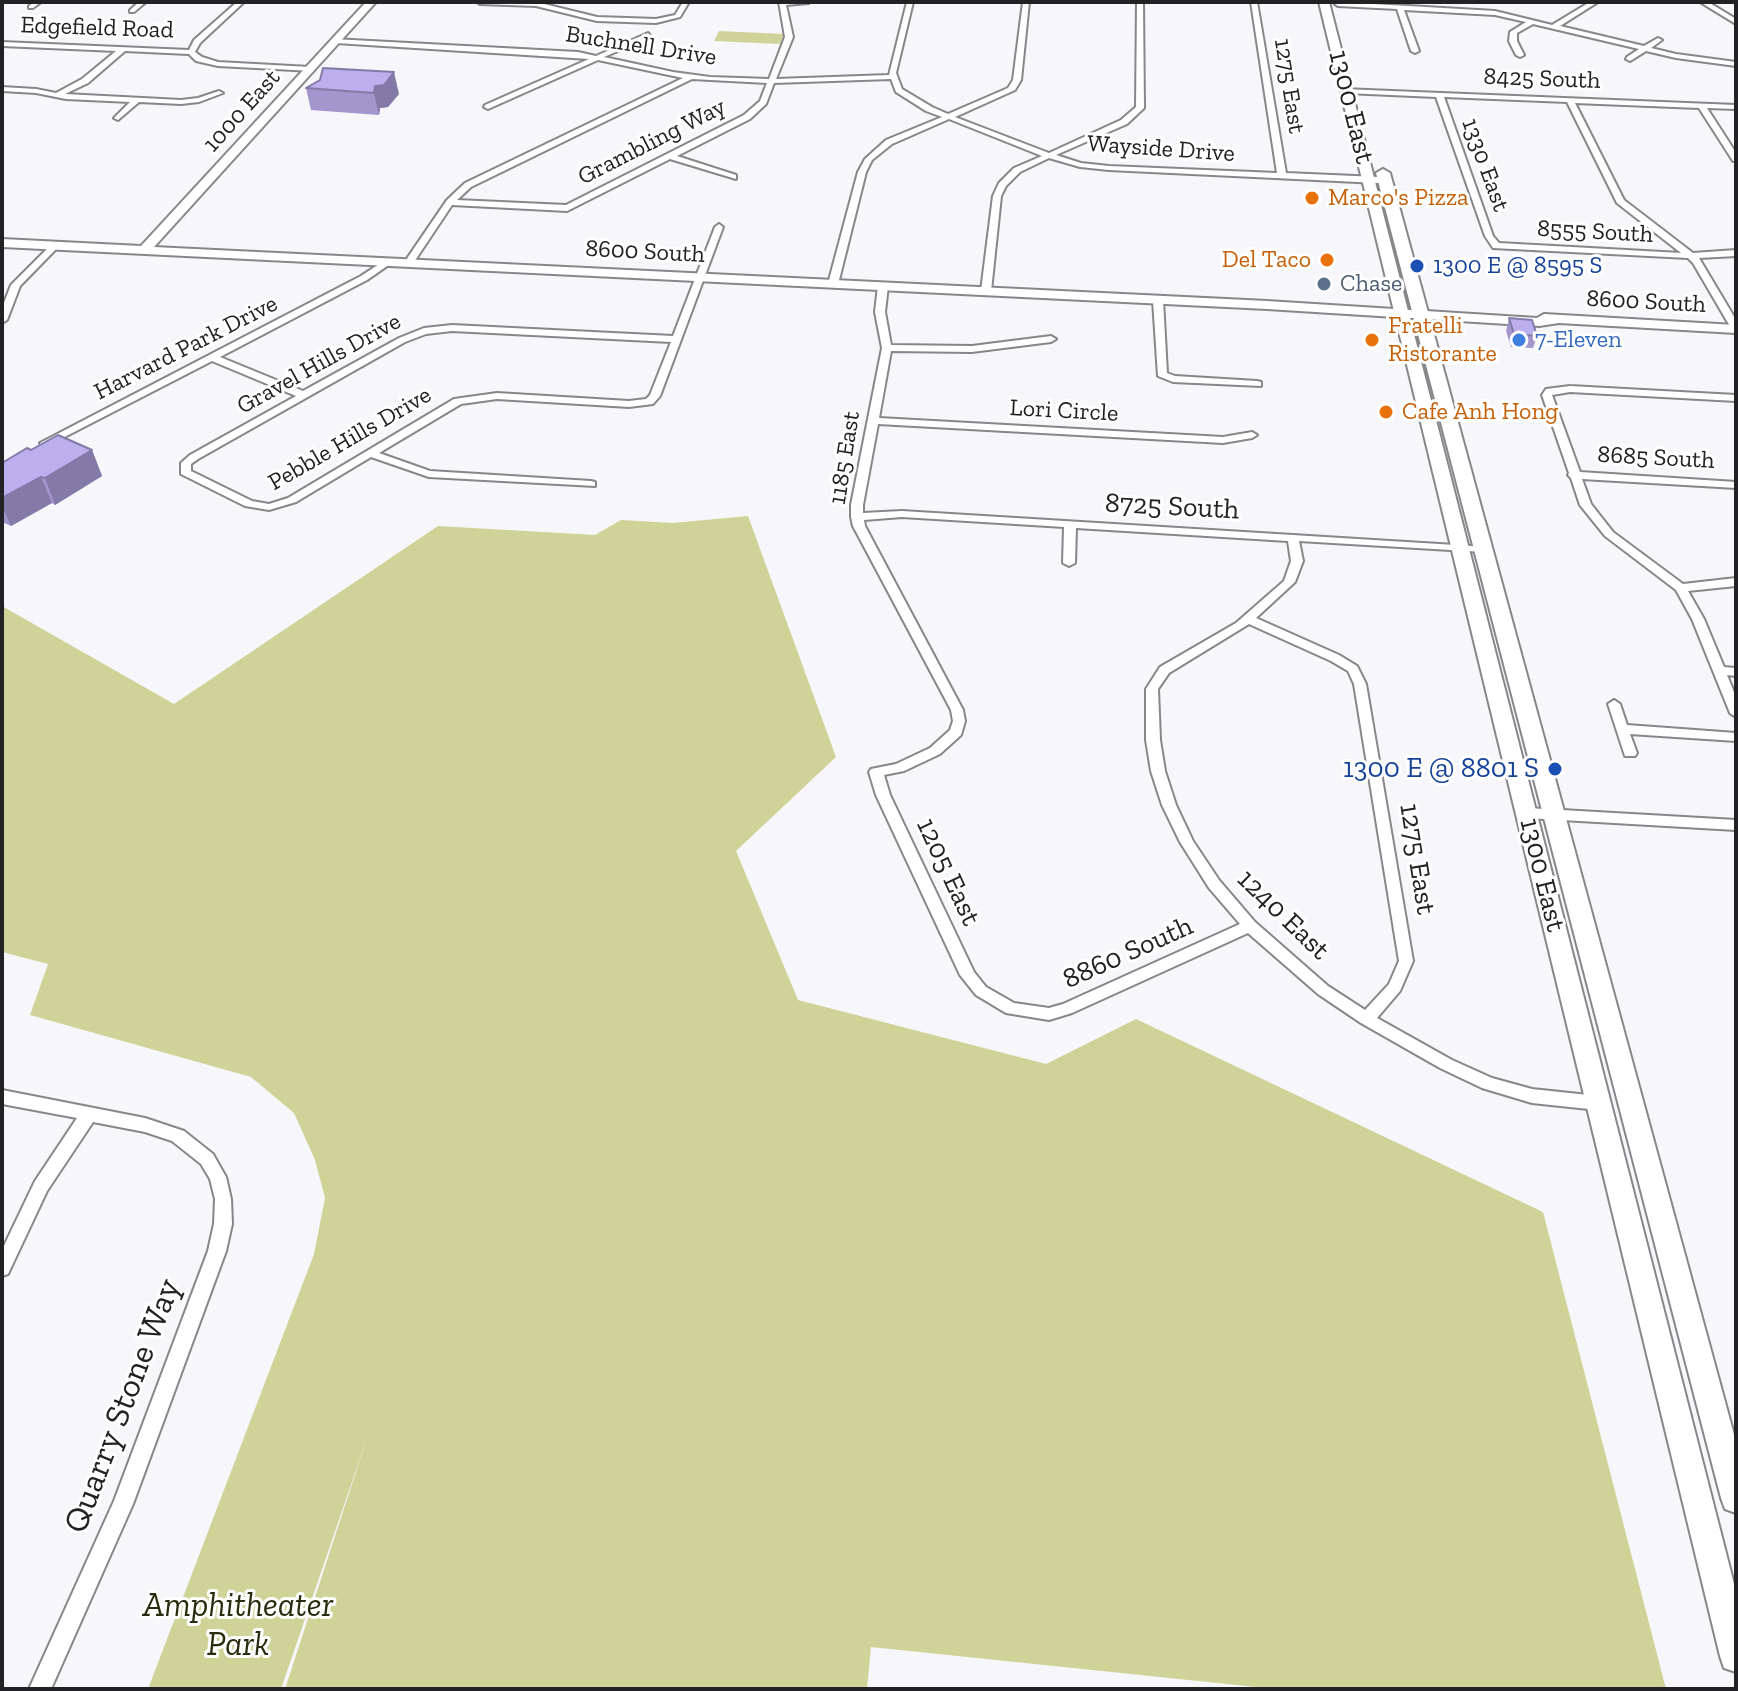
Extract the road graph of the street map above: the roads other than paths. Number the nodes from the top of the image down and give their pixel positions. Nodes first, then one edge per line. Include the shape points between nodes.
1 (143, 2) edge
2 (241, 2) edge
3 (371, 2) edge
4 (480, 2) edge
5 (686, 2) edge
6 (910, 2) edge
7 (1026, 2) edge
8 (1140, 2) edge
9 (1254, 2) edge
10 (1324, 2) edge
11 (1595, 2) edge
12 (1703, 2) edge
13 (493, 3) edge
14 (537, 3) edge
15 (782, 3) edge
16 (806, 3) edge
17 (1338, 3) edge
18 (1400, 7) junction
19 (132, 11) dead end
20 (484, 14) dead end
21 (1533, 21) junction
22 (1736, 22) edge
23 (1555, 26) junction
24 (1346, 34) dead end
25 (648, 35) dead end
26 (1658, 40) dead end
27 (336, 41) junction
28 (2, 44) edge
29 (123, 49) junction
30 (1645, 49) junction
31 (1415, 51) dead end
32 (191, 52) junction
33 (1520, 55) dead end
34 (600, 58) junction
35 (1630, 59) dead end
36 (1736, 64) edge
37 (310, 69) junction
38 (690, 77) junction
39 (892, 77) junction
40 (1358, 77) dead end
41 (771, 81) junction
42 (2, 89) edge
43 (1346, 91) junction
44 (1361, 92) junction
45 (219, 93) dead end
46 (1439, 95) junction
47 (58, 96) junction
48 (137, 100) junction
49 (1570, 100) junction
50 (1701, 105) junction
51 (488, 107) dead end
52 (1365, 107) dead end
53 (1736, 107) edge
54 (951, 117) junction
55 (118, 118) dead end
56 (669, 156) junction
57 (1050, 156) junction
58 (1736, 159) edge
59 (1381, 166) dead end
60 (1282, 176) junction
61 (733, 177) dead end
62 (1377, 180) junction
63 (450, 202) junction
64 (1378, 214) junction
65 (1395, 216) junction
66 (719, 227) dead end
67 (2, 243) edge
68 (55, 246) junction
69 (1496, 246) joint
70 (145, 249) junction
71 (1736, 253) edge
72 (1693, 256) junction
73 (387, 262) junction
74 (409, 263) junction
75 (701, 277) junction
76 (833, 284) junction
77 (883, 286) junction
78 (986, 291) junction
79 (1158, 300) junction
80 (1412, 312) junction
81 (2, 320) edge
82 (1736, 328) edge
83 (677, 339) junction
84 (1051, 339) dead end
85 (887, 348) junction
86 (212, 357) junction
87 (1257, 384) dead end
88 (303, 395) junction
89 (1736, 398) edge
90 (872, 421) junction
91 (1252, 435) dead end
92 (30, 451) edge
93 (369, 453) junction
94 (1573, 475) junction
95 (591, 484) dead end
96 (1736, 485) edge
97 (269, 507) joint
98 (857, 517) junction
99 (1070, 525) junction
100 (1293, 538) junction
101 (1462, 548) junction
102 (1484, 549) junction
103 (1069, 563) dead end
104 (1736, 582) edge
105 (1681, 588) junction
106 (1248, 619) junction
107 (1719, 671) junction
108 (1736, 672) edge
109 (1614, 704) dead end
110 (1736, 713) edge
111 (1622, 729) junction
112 (1736, 737) edge
113 (1630, 753) dead end
114 (876, 772) joint
115 (1527, 813) junction
116 (1554, 815) junction
117 (1736, 825) edge
118 (1250, 926) junction
119 (981, 991) joint
120 (1366, 1019) junction
121 (2, 1097) edge
122 (1598, 1103) junction
123 (89, 1114) junction
124 (2, 1268) edge
125 (1736, 1498) edge
126 (1736, 1656) edge
127 (40, 1689) edge

1 - 19 street
2 - 32 street
3 - 27 main road, 1000 East
4 - 13 street
5 - 14 street via 678,16 664,21 590,18
6 - 39 street
7 - 54 street via 1015,85 998,98
8 - 57 street via 1140,108 1124,122
9 - 60 street, 1275 East
10 - 43 main road, 1300 East
11 - 23 street
12 - 22 street
13 - 14 street
13 - 20 street
15 - 16 street, Grambling Way
15 - 41 street, Grambling Way via 790,30
17 - 18 street
17 - 24 main road, 1300 East
18 - 21 street via 1473,10
18 - 31 street
21 - 23 street
21 - 33 street via 1514,32
23 - 30 street
25 - 34 street
26 - 30 street
27 - 34 street, Buchnell Drive
27 - 37 main road, 1000 East
28 - 29 street, Edgefield Road
29 - 32 street, Edgefield Road
29 - 47 street
30 - 35 street
30 - 36 street
32 - 37 street, Edgefield Road via 218,64
34 - 38 street, Buchnell Drive
34 - 51 street
37 - 70 main road, 1000 East
38 - 41 street, Buchnell Drive
38 - 63 street via 481,177
39 - 41 street, Buchnell Drive
39 - 54 street, Wayside Drive via 906,96
40 - 44 main road, 1300 East
41 - 56 street, Grambling Way via 752,113
42 - 47 street
43 - 44 street, 8425 South
43 - 62 main road, 1300 East
44 - 46 street, 8425 South
44 - 52 main road, 1300 East
45 - 48 street via 191,102
46 - 49 street, 8425 South
46 - 69 street, 1330 East
47 - 48 street
48 - 55 street
49 - 50 street, 8425 South
49 - 72 street via 1620,201
50 - 53 street, 8425 South
50 - 58 street
54 - 57 street, Wayside Drive
54 - 76 street via 889,142 869,159
56 - 61 street
56 - 63 street, Grambling Way via 567,208
57 - 60 street, Wayside Drive via 1094,167
57 - 78 street via 1017,170 999,190
59 - 62 main road, 1300 East
60 - 62 street, Wayside Drive
62 - 64 main road, 1300 East
62 - 65 main road, 1300 East
63 - 74 street
64 - 65 main road
64 - 80 main road, 1300 East
65 - 80 main road, 1300 East
66 - 75 street, Pebble Hills Drive
67 - 68 main road, 8600 South
68 - 70 main road, 8600 South
68 - 81 street via 16,285
69 - 72 street, 8555 South
70 - 73 main road, 8600 South
71 - 72 street, 8555 South
72 - 82 street
73 - 74 main road, 8600 South
73 - 86 street, Harvard Park Drive
74 - 75 main road, 8600 South
75 - 76 main road, 8600 South
75 - 83 street, Pebble Hills Drive
76 - 77 main road, 8600 South
77 - 78 main road, 8600 South
77 - 85 street, 1185 East via 880,312
78 - 79 main road, 8600 South
79 - 80 main road, 8600 South
79 - 87 street via 1162,374
80 - 82 main road, 8600 South
80 - 101 main road, 1300 East
80 - 102 main road, 1300 East
83 - 88 street, Gravel Hills Drive via 437,328 412,335
83 - 93 street, Pebble Hills Drive via 649,402 470,398
84 - 85 street via 972,349
85 - 90 street, 1185 East
86 - 88 street
86 - 92 street, Harvard Park Drive
88 - 97 street, Gravel Hills Drive via 194,457 185,468 191,476 249,504
89 - 94 street via 1550,391 1547,401
90 - 91 street, Lori Circle via 1223,440
90 - 98 street, 1185 East
93 - 95 street via 429,474
93 - 97 street, Pebble Hills Drive via 292,500
94 - 96 street, 8685 South
94 - 105 street via 1586,505 1609,534
98 - 99 street, 8725 South via 902,514
98 - 114 street, 1185 East via 957,710 956,732 935,751
99 - 100 street, 8725 South
99 - 103 street
100 - 101 street, 8725 South
100 - 106 street via 1293,575
101 - 102 street, 8725 South
101 - 115 main road, 1300 East
102 - 116 main road, 1300 East
104 - 105 street
105 - 107 street
106 - 118 street, 1240 East via 1164,670 1152,689 1153,740 1169,805 1214,884
106 - 120 street, 1275 East via 1335,658 1353,669 1360,684 1406,961 1395,987
107 - 108 street
107 - 110 street
109 - 111 street
111 - 112 street
111 - 113 street
114 - 119 street, 1205 East via 960,959
115 - 116 street
115 - 122 main road, 1300 East
116 - 117 street
116 - 125 main road, 1300 East
118 - 119 street, 8860 South via 1049,1014 1011,1009
118 - 120 street, 1240 East via 1323,990
120 - 122 street, 1240 East via 1488,1083 1532,1096
121 - 123 street
122 - 126 main road, 1300 East
123 - 124 street via 41,1186
123 - 127 street, Quarry Stone Way via 162,1129 193,1145 218,1177 223,1224 123,1504

